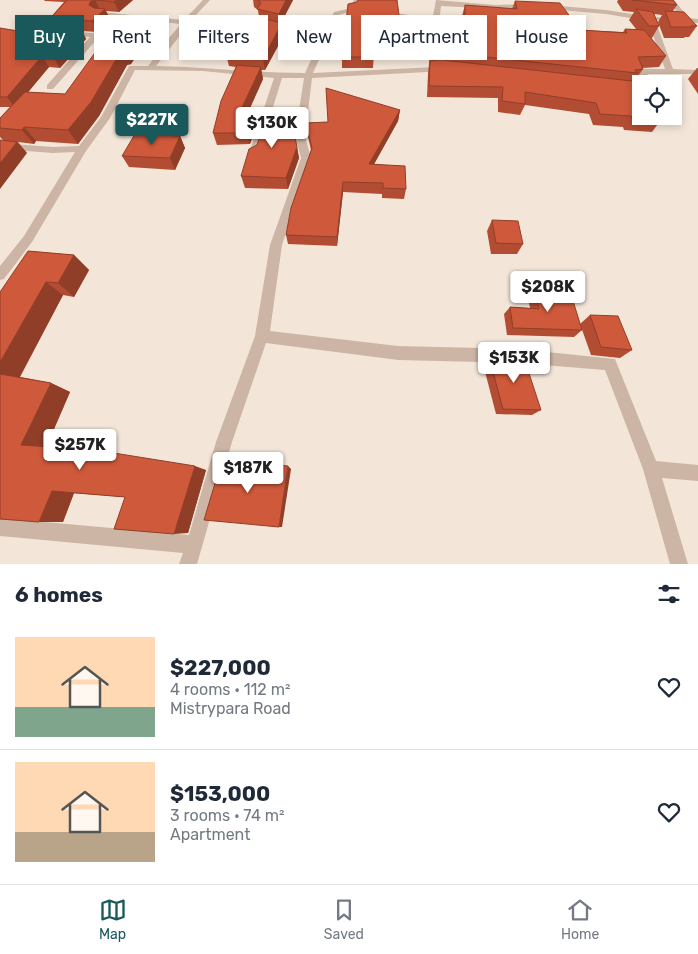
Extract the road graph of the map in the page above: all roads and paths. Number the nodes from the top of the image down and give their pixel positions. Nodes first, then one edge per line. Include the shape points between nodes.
1 (207, 0) edge
2 (357, 0) edge
3 (671, 0) edge
4 (439, 2) edge
5 (523, 2) edge
6 (100, 14) edge
7 (193, 15) edge
8 (335, 15) edge
9 (179, 19) edge
10 (652, 19) junction
11 (687, 21) junction
12 (698, 21) edge
13 (179, 32) edge
14 (94, 37) edge
15 (171, 42) joint
16 (314, 60) edge
17 (150, 68) junction
18 (440, 68) junction
19 (456, 70) edge
20 (670, 71) junction
21 (698, 72) edge
22 (278, 75) junction
23 (308, 76) junction
24 (50, 87) dead end
25 (618, 88) edge
26 (0, 146) edge
27 (82, 149) junction
28 (253, 156) edge
29 (0, 275) edge
30 (262, 336) junction
31 (651, 468) junction
32 (698, 473) edge
33 (0, 527) edge
34 (195, 545) junction
35 (188, 564) edge
36 (679, 564) edge

1 - 7 street
2 - 8 street via 354,9
3 - 11 street
4 - 5 street via 496,7
4 - 18 street via 434,31
5 - 10 street
6 - 9 street
10 - 11 street
10 - 20 street
11 - 12 street
13 - 15 street
14 - 24 street
15 - 17 street
16 - 23 street
17 - 22 street
17 - 27 street via 132,68 105,118
18 - 19 street
18 - 23 street
20 - 21 street
20 - 25 street via 645,71 638,89
22 - 23 street
22 - 28 street
23 - 30 street via 300,136 306,158 276,245
26 - 27 street
27 - 29 street via 37,223
30 - 31 street via 398,353 518,356 610,364
30 - 34 street via 224,442
31 - 32 street
31 - 36 street
33 - 34 street
34 - 35 street

